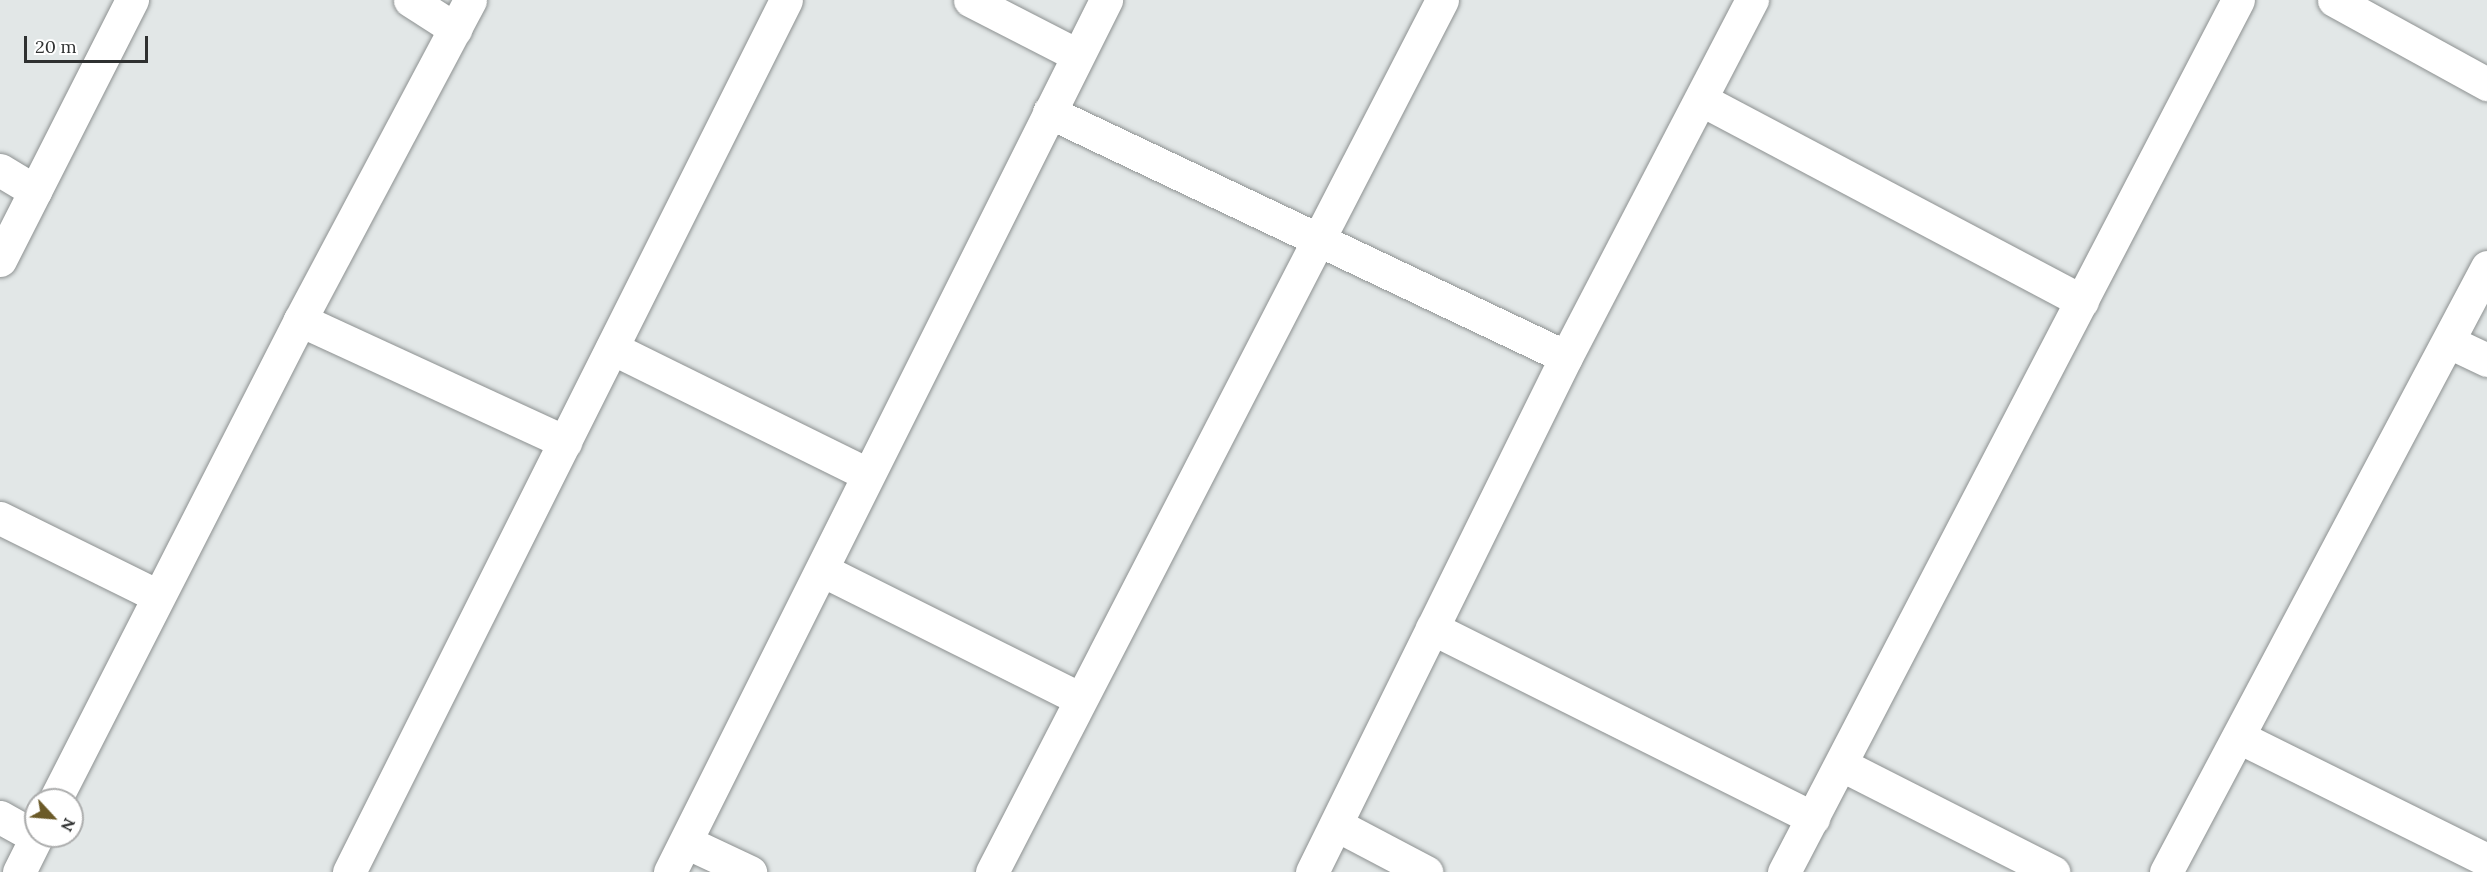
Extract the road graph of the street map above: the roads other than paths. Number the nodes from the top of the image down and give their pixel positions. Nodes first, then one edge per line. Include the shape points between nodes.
1 (132, 0) edge
2 (410, 0) edge
3 (470, 0) edge
4 (786, 0) edge
5 (970, 0) edge
6 (1106, 0) edge
7 (1442, 0) edge
8 (1752, 0) edge
9 (2238, 0) edge
10 (2334, 0) edge
11 (455, 29) junction
12 (1077, 56) junction
13 (2487, 84) edge
14 (1702, 100) junction
15 (1049, 112) junction
16 (0, 170) edge
17 (35, 191) junction
18 (1319, 238) junction
19 (0, 260) edge
20 (2487, 267) edge
21 (2082, 302) junction
22 (300, 320) junction
23 (2449, 342) junction
24 (612, 348) junction
25 (1566, 357) junction
26 (2487, 360) edge
27 (565, 441) junction
28 (867, 474) junction
29 (0, 518) edge
30 (822, 570) junction
31 (158, 596) junction
32 (1432, 628) junction
33 (1079, 698) junction
34 (2239, 736) junction
35 (1842, 765) junction
36 (61, 788) edge
37 (0, 817) edge
38 (1813, 818) junction
39 (1337, 825) junction
40 (24, 830) edge
41 (686, 842) junction
42 (31, 848) edge
43 (2487, 860) edge
44 (19, 872) edge
45 (349, 872) edge
46 (670, 872) edge
47 (750, 872) edge
48 (992, 872) edge
49 (1312, 872) edge
50 (1426, 872) edge
51 (1784, 872) edge
52 (2053, 872) edge
53 (2166, 872) edge

1 - 17 street
2 - 11 street
3 - 11 street
4 - 24 street
5 - 12 street
6 - 12 street
7 - 18 street
8 - 14 street
9 - 21 street
10 - 13 street
11 - 22 street
12 - 15 street
14 - 21 street
14 - 25 street
15 - 18 street
15 - 28 street
16 - 17 street
17 - 19 street
18 - 25 street
18 - 33 street
20 - 23 street
21 - 35 street
22 - 27 street
22 - 31 street
23 - 26 street
23 - 34 street
24 - 27 street
24 - 28 street
25 - 32 street
27 - 45 street
28 - 30 street
29 - 31 street
30 - 33 street
30 - 41 street
31 - 36 street
32 - 38 street
32 - 39 street
33 - 48 street
34 - 43 street
34 - 53 street
35 - 38 street
35 - 52 street
37 - 40 street
38 - 51 street
39 - 49 street
39 - 50 street
41 - 46 street
41 - 47 street
42 - 44 street

